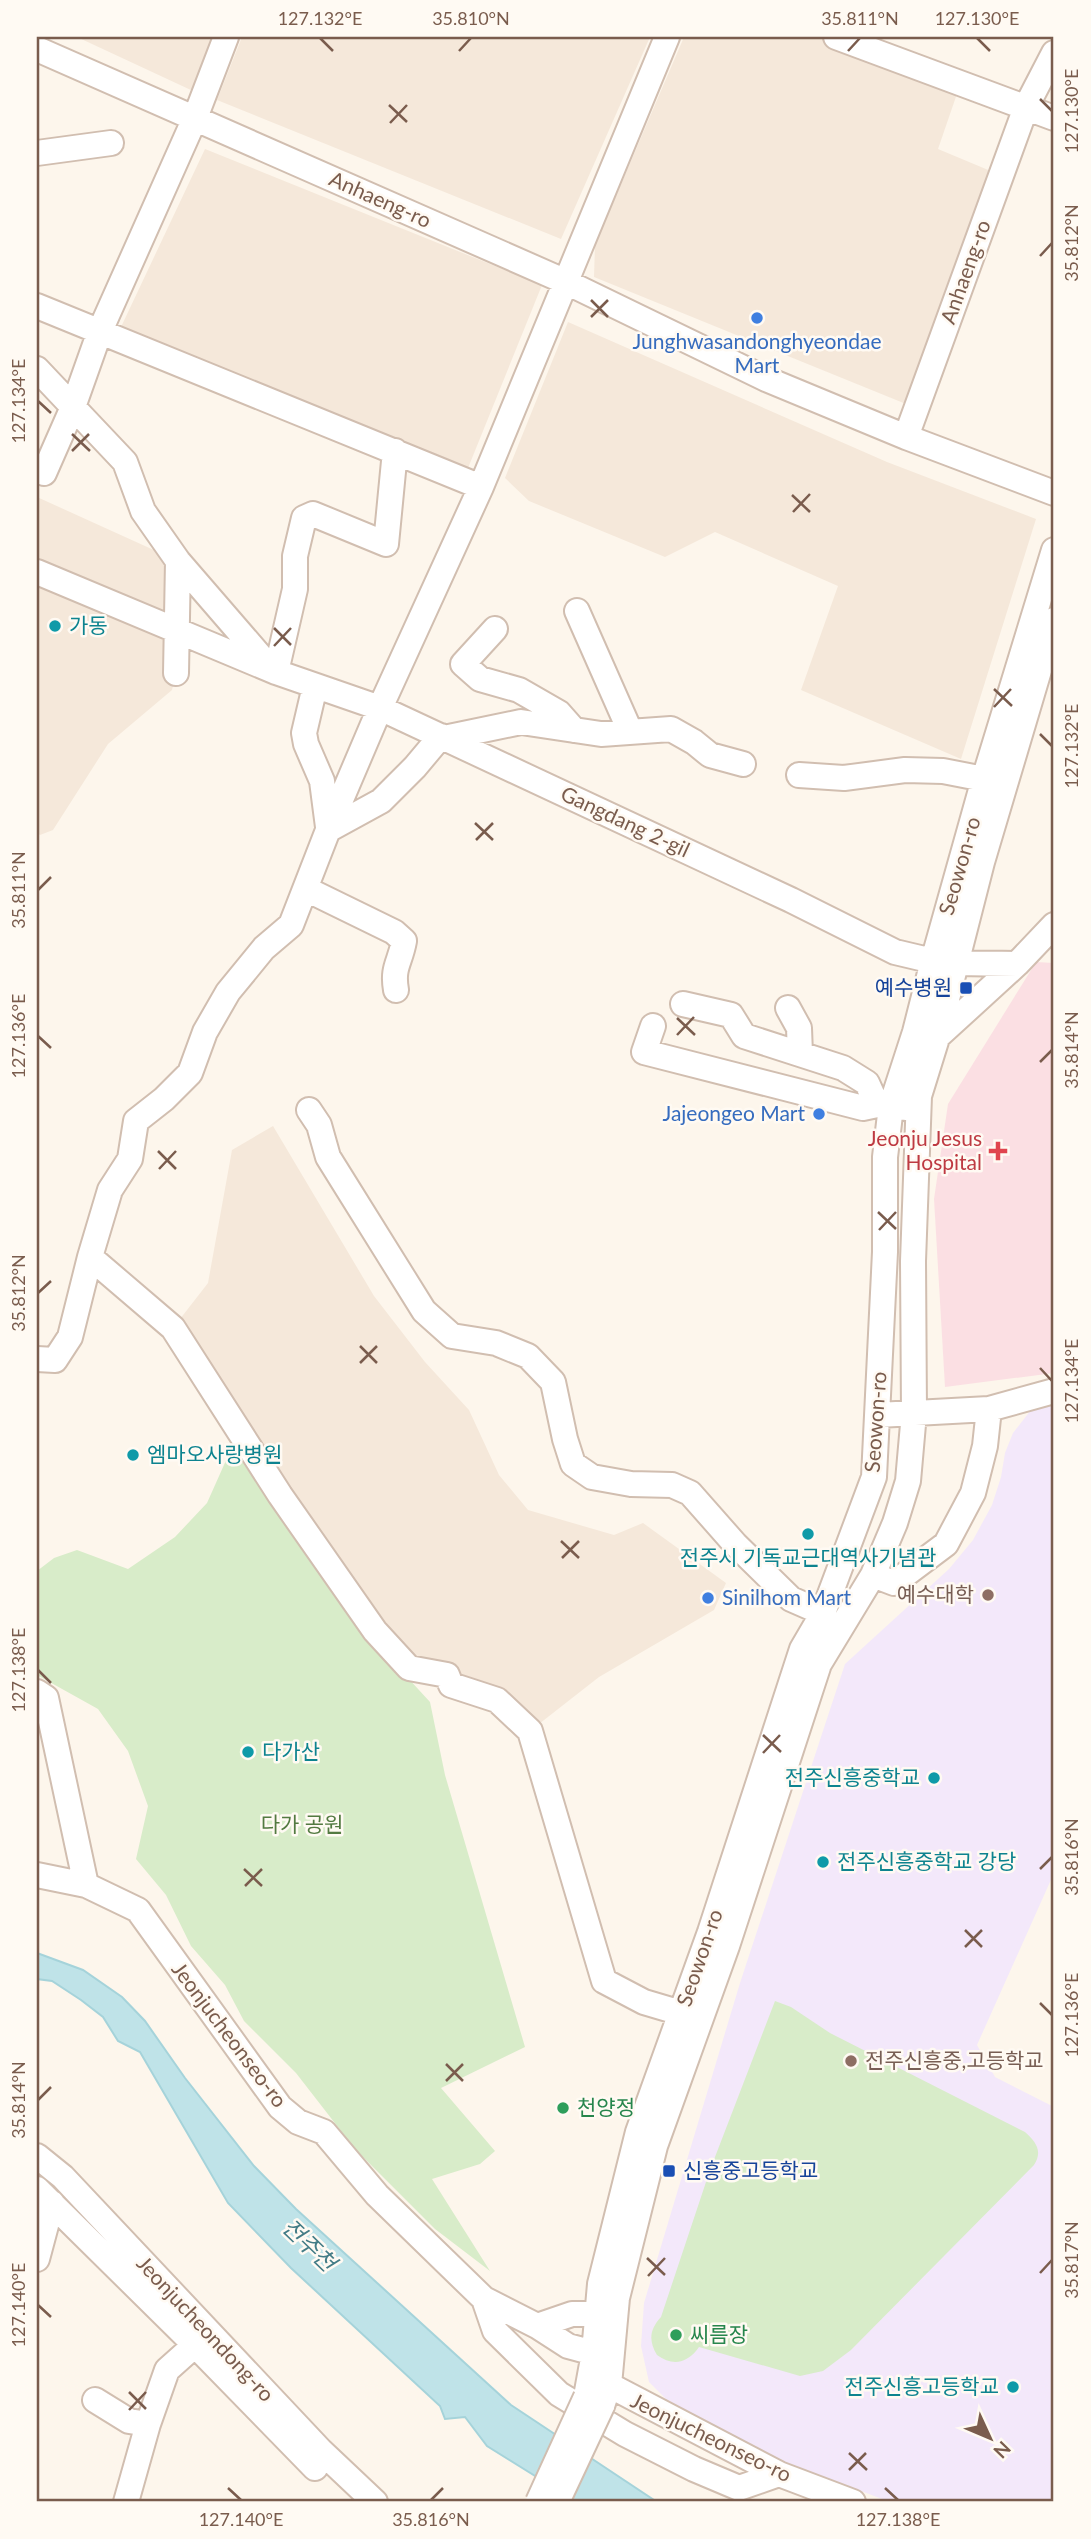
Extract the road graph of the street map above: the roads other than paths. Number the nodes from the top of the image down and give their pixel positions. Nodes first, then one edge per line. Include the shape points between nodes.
1 (226, 37) edge
2 (667, 37) edge
3 (836, 37) edge
4 (37, 49) edge
5 (1054, 53) edge
6 (1026, 107) junction
7 (195, 118) junction
8 (1054, 118) edge
9 (111, 144) dead end
10 (37, 153) edge
11 (564, 281) junction
12 (37, 306) edge
13 (100, 331) junction
14 (37, 369) edge
15 (73, 407) junction
16 (906, 437) junction
17 (394, 451) junction
18 (44, 473) dead end
19 (481, 487) junction
20 (1054, 493) edge
21 (1054, 550) edge
22 (178, 561) junction
23 (37, 572) edge
24 (578, 611) dead end
25 (1054, 620) edge
26 (176, 628) junction
27 (495, 629) dead end
28 (274, 671) junction
29 (176, 673) dead end
30 (315, 686) junction
31 (380, 708) junction
32 (574, 730) junction
33 (630, 731) junction
34 (442, 737) junction
35 (743, 764) dead end
36 (799, 775) dead end
37 (984, 779) junction
38 (328, 830) junction
39 (306, 889) junction
40 (1054, 925) edge
41 (945, 962) junction
42 (1017, 964) junction
43 (396, 990) dead end
44 (682, 1004) dead end
45 (788, 1008) dead end
46 (653, 1026) dead end
47 (926, 1035) junction
48 (800, 1054) junction
49 (884, 1105) junction
50 (919, 1109) junction
51 (309, 1110) dead end
52 (90, 1257) junction
53 (37, 1359) edge
54 (1054, 1391) edge
55 (989, 1409) junction
56 (914, 1413) junction
57 (878, 1415) junction
58 (873, 1575) junction
59 (823, 1613) junction
60 (37, 1692) edge
61 (38, 1873) edge
62 (86, 1885) junction
63 (691, 2017) junction
64 (37, 2155) edge
65 (44, 2196) edge
66 (37, 2259) edge
67 (484, 2299) junction
68 (597, 2314) junction
69 (537, 2326) junction
70 (195, 2345) junction
71 (594, 2353) junction
72 (599, 2396) junction
73 (95, 2400) dead end
74 (148, 2424) junction
75 (779, 2474) junction
76 (126, 2502) edge
77 (350, 2502) edge
78 (375, 2502) edge
79 (538, 2502) edge
80 (557, 2502) edge
81 (853, 2502) edge

1 - 7 street
2 - 11 street
3 - 6 street
4 - 7 street, Anhaeng-ro
5 - 6 street, Anhaeng-ro
6 - 8 street
6 - 16 street, Anhaeng-ro
7 - 11 street, Anhaeng-ro
7 - 13 street
9 - 10 street
11 - 16 street, Anhaeng-ro via 766,379
11 - 19 street
12 - 13 street
13 - 15 street
13 - 17 street
14 - 15 street
15 - 18 street
15 - 22 street via 125,462 143,511
16 - 20 street, Anhaeng-ro
17 - 19 street
17 - 28 street via 386,544 313,514 304,518 295,556 295,589
19 - 31 street
21 - 37 street, Seowon-ro
22 - 26 street
22 - 28 street
23 - 26 street, Gangdang 2-gil
24 - 33 street
25 - 41 street, Seowon-ro via 986,849
26 - 28 street, Gangdang 2-gil
26 - 29 street
27 - 32 street via 463,664 480,679 519,690 559,713
28 - 30 street, Gangdang 2-gil
30 - 31 street, Gangdang 2-gil
30 - 38 street via 304,733 323,781
31 - 34 street, Gangdang 2-gil
31 - 38 street
32 - 33 street via 601,734
32 - 34 street via 521,722
33 - 35 street via 671,729 710,755
34 - 38 street via 381,801
34 - 41 street, Gangdang 2-gil via 895,952
36 - 37 street via 844,778 905,770
37 - 41 street, Seowon-ro
38 - 39 street
39 - 43 street via 404,941 393,973
39 - 52 street via 292,925 264,948 228,992 205,1032 190,1073 136,1121 130,1159 110,1190
40 - 42 street
41 - 42 street, Gangdang 2-gil
41 - 47 street, Seowon-ro
42 - 47 street
44 - 48 street via 732,1015 744,1035
45 - 48 street via 799,1028
46 - 49 street via 644,1052 863,1108
47 - 49 street, Seowon-ro
47 - 50 street, Seowon-ro
48 - 49 street via 844,1068 867,1083
49 - 50 street
49 - 57 street, Seowon-ro via 885,1252
50 - 56 street, Seowon-ro
51 - 59 street via 319,1125 328,1157 424,1311 452,1336 496,1343 528,1356 553,1382 573,1464 592,1477 672,1485 690,1493 791,1599
52 - 53 street via 70,1337 55,1360
52 - 63 street via 173,1328 279,1495 375,1631 409,1668 447,1675 451,1685 497,1700 530,1731 604,1981 644,2002
54 - 55 street
55 - 56 street
55 - 58 street via 973,1493 946,1544 894,1583
56 - 57 street
56 - 58 street, Seowon-ro via 908,1481
57 - 59 street, Seowon-ro via 874,1477
58 - 63 street, Seowon-ro via 819,1664
59 - 63 street, Seowon-ro via 802,1649
60 - 62 street via 46,1698
61 - 62 street, Jeonjucheonseo-ro
62 - 67 street, Jeonjucheonseo-ro via 138,1910 280,2107 298,2122 324,2132 377,2195
63 - 68 street, Seowon-ro via 638,2132 600,2284
63 - 72 street, Seowon-ro via 617,2298
64 - 78 street, Jeonjucheondong-ro
65 - 66 street, Jeonjucheondong-ro
65 - 70 street, Jeonjucheondong-ro
67 - 69 street, Jeonjucheonseo-ro
67 - 75 street via 495,2331 559,2393 625,2434 739,2488
68 - 69 street via 572,2314
68 - 71 street, Seowon-ro
69 - 71 street, Jeonjucheonseo-ro via 568,2346
70 - 74 street, Jeonjucheondong-ro via 167,2370
70 - 77 street, Jeonjucheondong-ro
71 - 72 street, Seowon-ro
72 - 75 street, Jeonjucheonseo-ro
72 - 79 street, bridge
72 - 80 street, bridge
73 - 74 street via 130,2421
74 - 76 street, Jeonjucheondong-ro
75 - 81 street, Jeonjucheonseo-ro

